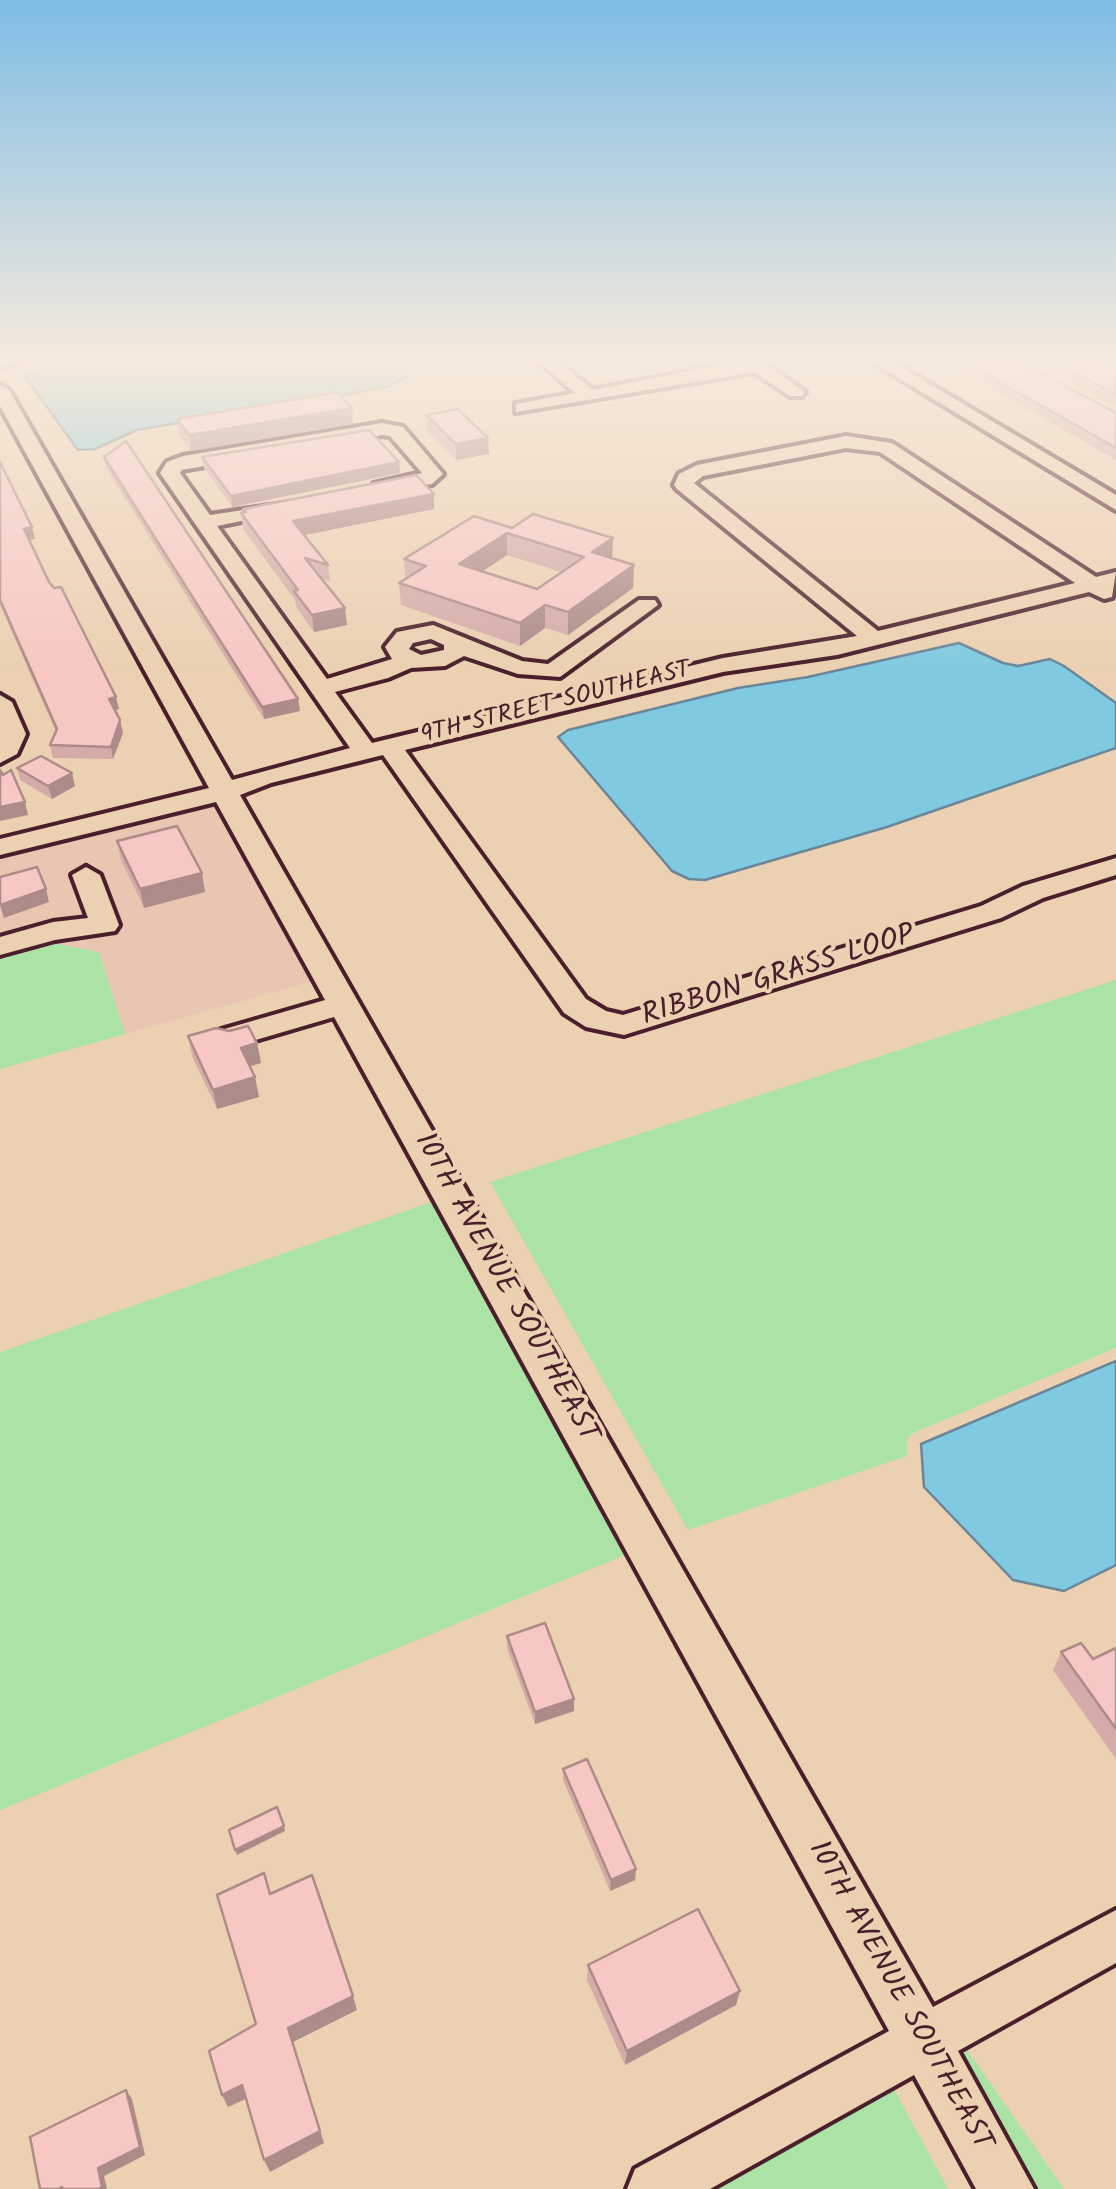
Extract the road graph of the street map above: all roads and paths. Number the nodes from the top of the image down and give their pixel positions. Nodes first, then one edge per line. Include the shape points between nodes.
1 (41, 463) edge
2 (190, 463) edge
3 (423, 463) edge
4 (737, 463) edge
5 (911, 463) edge
6 (1048, 463) edge
7 (351, 494) edge
8 (296, 504) edge
9 (1116, 504) edge
10 (204, 522) junction
11 (1105, 582) edge
12 (1116, 600) edge
13 (648, 605) dead end
14 (873, 638) junction
15 (321, 688) junction
16 (0, 702) edge
17 (377, 748) junction
18 (0, 754) edge
19 (227, 791) junction
20 (0, 847) edge
21 (1116, 866) edge
22 (86, 875) dead end
23 (0, 946) edge
24 (345, 1004) junction
25 (232, 1036) edge
26 (1116, 1935) edge
27 (922, 2042) junction
28 (989, 2181) edge
29 (655, 2189) edge

1 - 19 street, 10TH AVENUE SOUTHEAST
2 - 10 street, RIBBON GRASS LOOP via 170,473
3 - 7 street, RIBBON GRASS LOOP via 433,474 425,480
4 - 14 street via 697,471 684,485
5 - 11 street
6 - 9 street
8 - 10 street
10 - 15 street, RIBBON GRASS LOOP
11 - 12 street
11 - 14 street, 9TH STREET SOUTHEAST
13 - 15 street via 552,672 457,646 442,634 413,634 396,646 408,660
14 - 17 street, 9TH STREET SOUTHEAST via 722,664
15 - 17 street, RIBBON GRASS LOOP
16 - 18 street via 14,734
17 - 19 street, 9TH STREET SOUTHEAST
17 - 21 street, RIBBON GRASS LOOP via 576,1006 624,1025 991,912
19 - 20 street, 9TH STREET SOUTHEAST
19 - 24 street, 10TH AVENUE SOUTHEAST
22 - 23 street via 105,925
24 - 25 street
24 - 27 street, 10TH AVENUE SOUTHEAST
26 - 27 street
27 - 28 street, 10TH AVENUE SOUTHEAST
27 - 29 street

